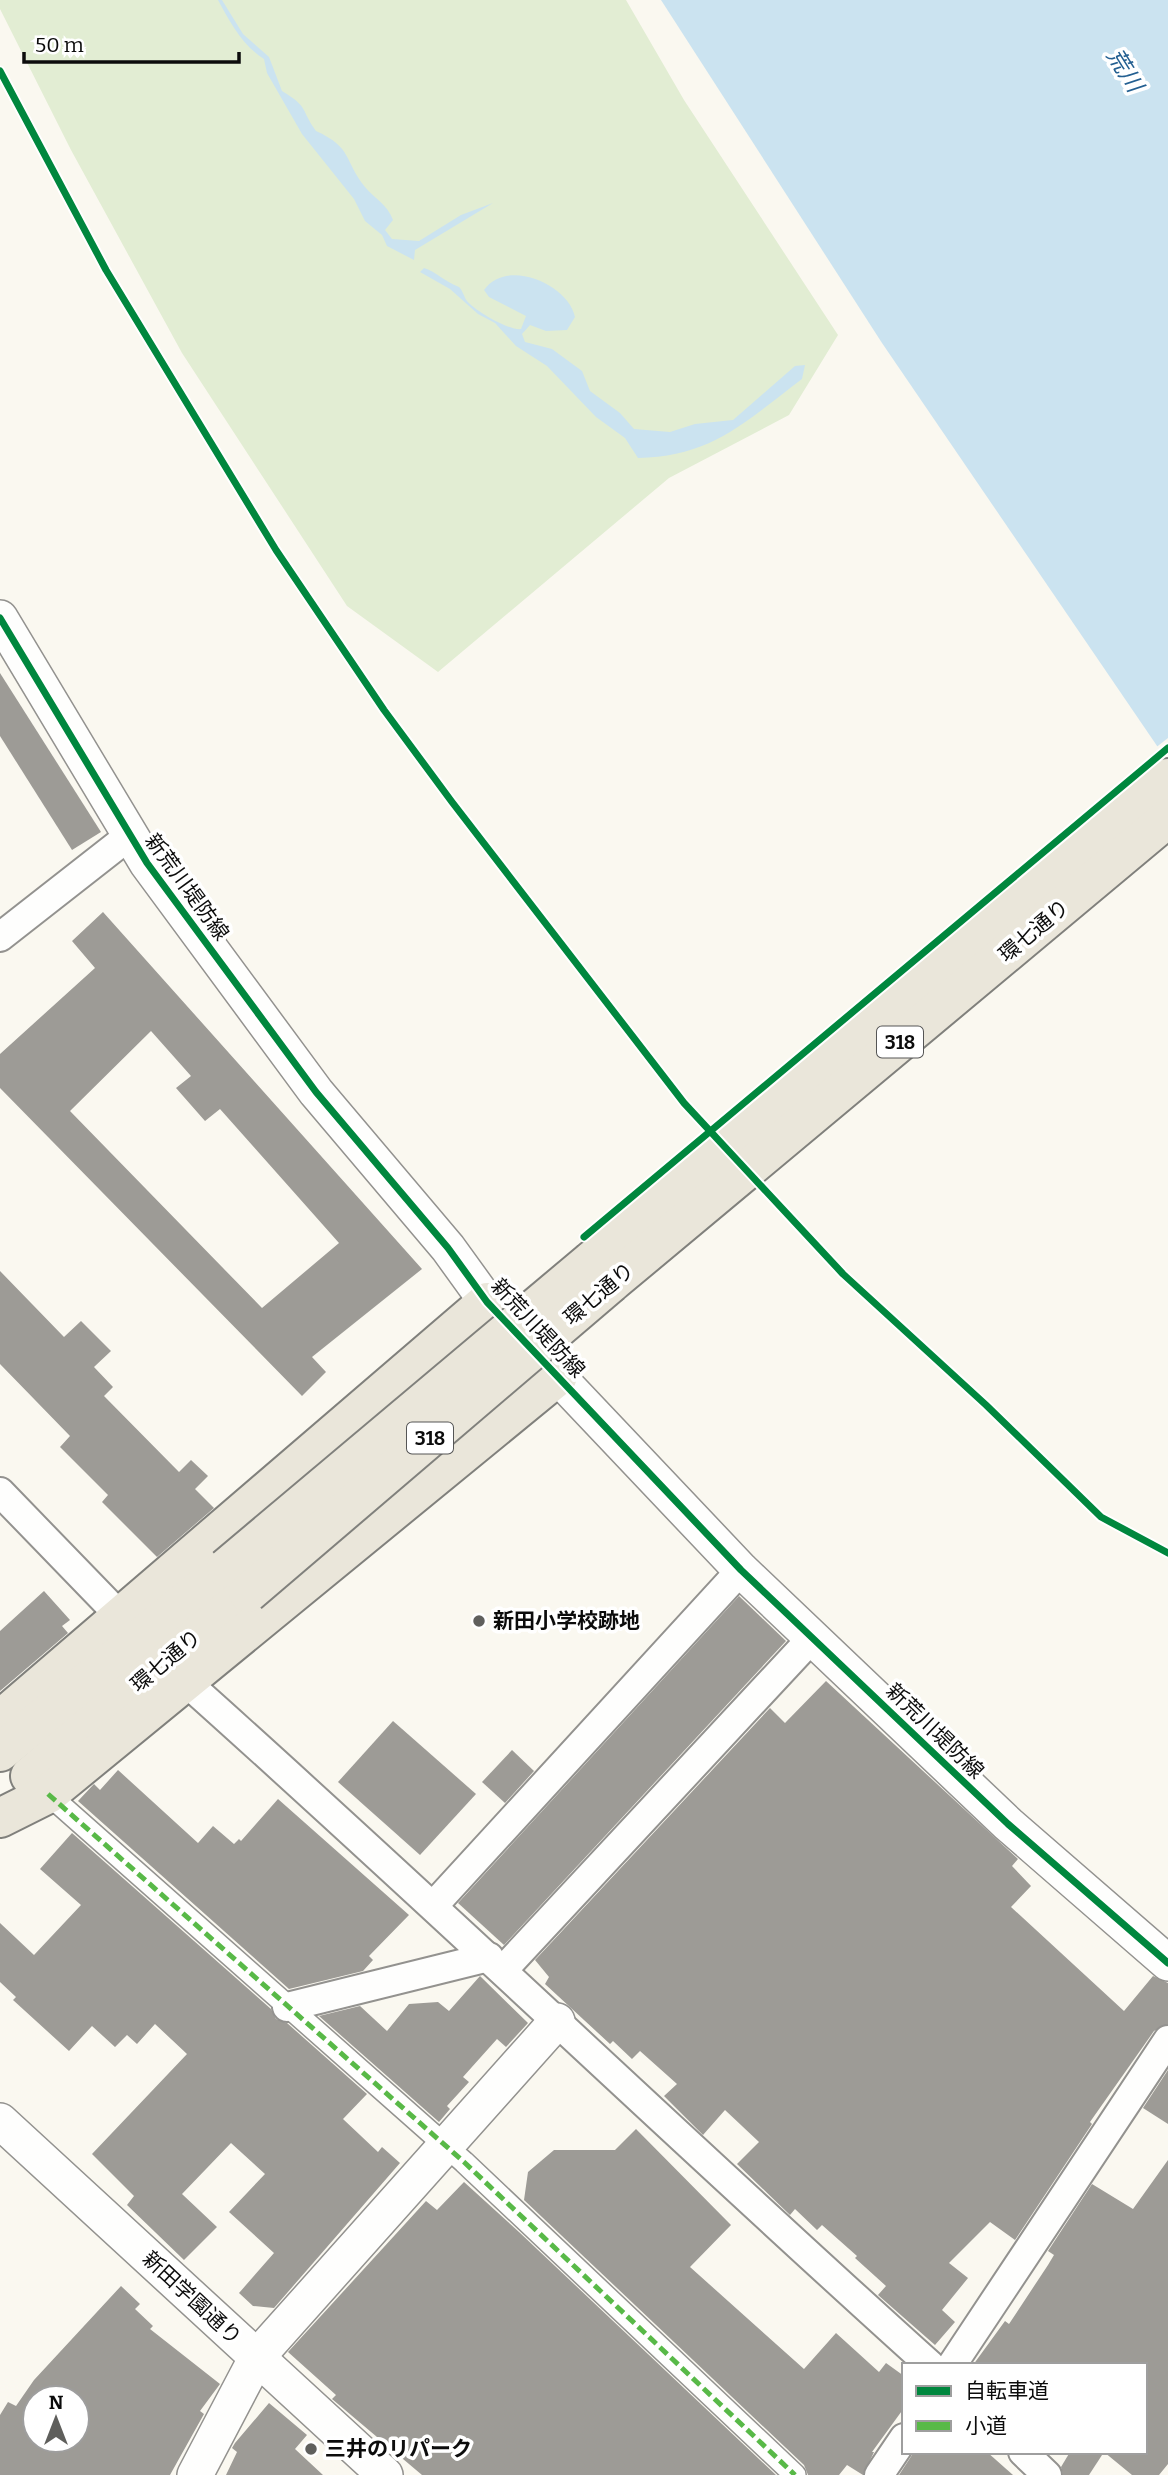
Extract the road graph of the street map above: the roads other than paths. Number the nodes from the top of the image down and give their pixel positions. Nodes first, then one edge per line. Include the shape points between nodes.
1 (0, 618) edge
2 (1168, 778) edge
3 (1168, 818) edge
4 (129, 836) junction
5 (0, 937) edge
6 (612, 1264) junction
7 (487, 1302) junction
8 (558, 1376) junction
9 (0, 1492) edge
10 (741, 1570) junction
11 (237, 1581) junction
12 (122, 1618) junction
13 (812, 1638) junction
14 (186, 1682) junction
15 (0, 1720) edge
16 (0, 1752) edge
17 (48, 1794) junction
18 (0, 1801) edge
19 (0, 1818) edge
20 (434, 1905) junction
21 (496, 1963) junction
22 (1168, 1963) edge
23 (287, 2007) junction
24 (557, 2021) junction
25 (1168, 2040) edge
26 (0, 2121) edge
27 (443, 2145) junction
28 (257, 2357) junction
29 (928, 2363) edge
30 (953, 2363) edge
31 (902, 2441) edge
32 (1025, 2454) edge
33 (195, 2475) edge
34 (385, 2475) edge
35 (795, 2475) edge
36 (879, 2475) edge
37 (1047, 2475) edge

1 - 4 street, 新荒川堤防線
2 - 6 main road, 環七通り / 318
3 - 6 main road, 環七通り / 318
4 - 5 street
4 - 7 street, 新荒川堤防線 via 316,1092 449,1248
6 - 11 main road, 環七通り / 318, bridge
7 - 8 street, 新荒川堤防線
7 - 12 main road
8 - 10 street, 新荒川堤防線
8 - 14 main road
9 - 12 street
10 - 13 street, 新荒川堤防線
10 - 20 street
11 - 16 main road, 環七通り / 318
11 - 18 main road, 環七通り / 318
12 - 15 main road
13 - 21 street
13 - 22 street, 新荒川堤防線 via 1008,1824
14 - 17 main road
14 - 20 street
17 - 19 main road
17 - 23 street
20 - 21 street
21 - 23 street
21 - 24 street
23 - 27 street
24 - 27 street
24 - 29 street
25 - 30 street
26 - 28 street, 新田学園通り
27 - 28 street
27 - 35 street
28 - 33 street
28 - 34 street, 新田学園通り
31 - 36 street
32 - 37 street

